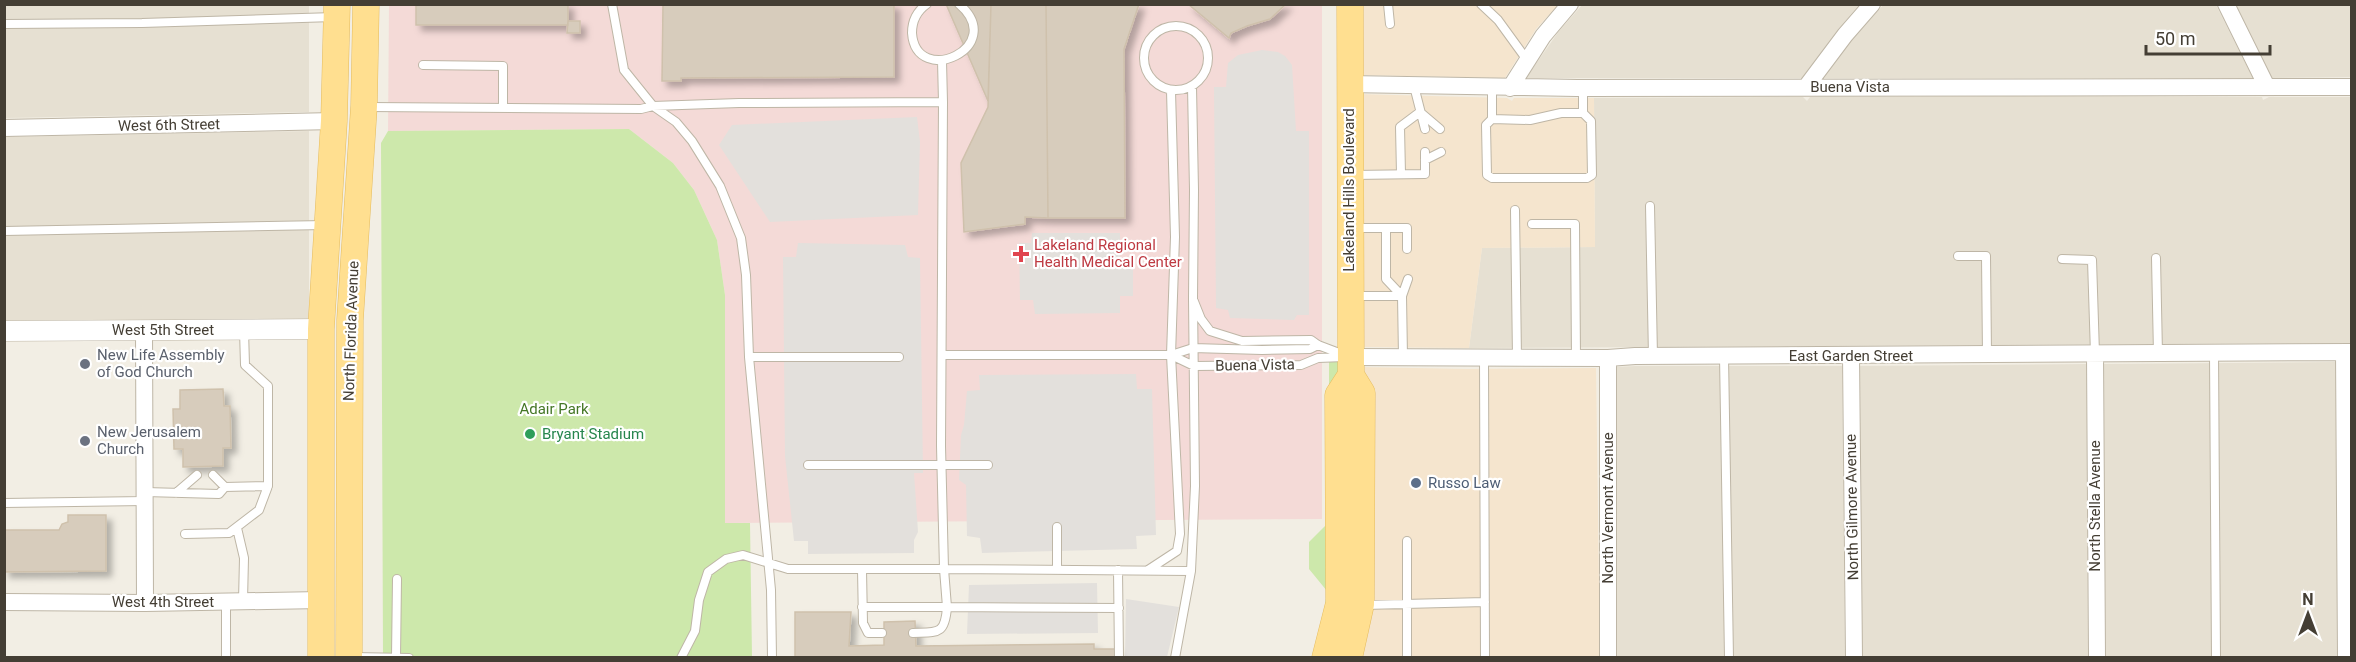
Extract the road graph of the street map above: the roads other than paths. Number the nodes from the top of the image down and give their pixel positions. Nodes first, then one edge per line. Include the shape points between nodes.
1 (366, 4) edge
2 (612, 4) edge
3 (927, 4) edge
4 (959, 4) edge
5 (1350, 4) edge
6 (1388, 4) edge
7 (1481, 4) edge
8 (1872, 4) edge
9 (2226, 4) edge
10 (1565, 6) edge
11 (338, 10) edge
12 (4, 24) edge
13 (1390, 24) dead end
14 (942, 60) junction
15 (1527, 60) junction
16 (423, 65) dead end
17 (1348, 84) junction
18 (1414, 86) junction
19 (1191, 87) junction
20 (1806, 87) junction
21 (2267, 87) junction
22 (2352, 87) edge
23 (1492, 88) junction
24 (1510, 88) junction
25 (1583, 88) junction
26 (1171, 91) junction
27 (943, 102) junction
28 (364, 106) junction
29 (653, 106) junction
30 (503, 107) junction
31 (1420, 112) junction
32 (1583, 113) junction
33 (1492, 119) junction
34 (334, 121) junction
35 (4, 128) edge
36 (1425, 129) dead end
37 (1440, 129) dead end
38 (1441, 152) dead end
39 (1401, 174) junction
40 (1349, 175) junction
41 (1650, 206) dead end
42 (1515, 210) dead end
43 (1532, 224) dead end
44 (327, 225) junction
45 (1350, 228) junction
46 (1386, 228) junction
47 (4, 231) edge
48 (1407, 249) dead end
49 (1958, 256) dead end
50 (2156, 258) dead end
51 (2062, 260) dead end
52 (1408, 279) dead end
53 (1350, 296) junction
54 (1402, 296) junction
55 (1194, 299) junction
56 (244, 329) junction
57 (321, 329) junction
58 (144, 330) junction
59 (4, 331) edge
60 (1318, 345) junction
61 (1194, 348) junction
62 (2348, 352) edge
63 (2214, 353) junction
64 (2095, 354) junction
65 (2158, 354) junction
66 (942, 355) junction
67 (1171, 355) junction
68 (1987, 355) junction
69 (1653, 356) junction
70 (1725, 356) junction
71 (1851, 356) junction
72 (749, 357) junction
73 (899, 357) dead end
74 (1403, 357) junction
75 (1484, 358) junction
76 (1517, 358) junction
77 (1576, 358) junction
78 (1608, 358) junction
79 (1194, 366) junction
80 (1351, 366) junction
81 (348, 389) junction
82 (942, 464) junction
83 (808, 465) dead end
84 (987, 465) dead end
85 (196, 475) dead end
86 (213, 475) dead end
87 (268, 486) junction
88 (225, 487) junction
89 (176, 493) junction
90 (145, 497) junction
91 (4, 503) edge
92 (1057, 527) dead end
93 (237, 528) junction
94 (186, 534) dead end
95 (1407, 541) dead end
96 (769, 563) junction
97 (944, 569) junction
98 (862, 570) junction
99 (1057, 570) junction
100 (1118, 570) junction
101 (1147, 570) junction
102 (1191, 571) junction
103 (397, 579) dead end
104 (321, 600) junction
105 (226, 601) junction
106 (243, 601) junction
107 (4, 602) edge
108 (1485, 602) junction
109 (145, 603) junction
110 (1361, 604) junction
111 (1407, 604) junction
112 (862, 607) junction
113 (947, 607) junction
114 (1119, 608) junction
115 (882, 633) dead end
116 (913, 633) dead end
117 (226, 657) edge
118 (321, 657) edge
119 (349, 657) edge
120 (396, 657) edge
121 (409, 657) edge
122 (681, 657) edge
123 (772, 657) edge
124 (1119, 657) edge
125 (1175, 657) edge
126 (1325, 657) edge
127 (1349, 657) edge
128 (1407, 657) edge
129 (1485, 657) edge
130 (1608, 657) edge
131 (1729, 657) edge
132 (1854, 657) edge
133 (2097, 657) edge
134 (2216, 657) edge
135 (2346, 657) edge

1 - 28 main road, North Florida Avenue
2 - 29 lane via 624,70
3 - 14 lane via 915,17 913,37 923,54
4 - 14 lane via 971,19 972,39 961,55
5 - 17 main road, Lakeland Hills Boulevard
6 - 13 lane
7 - 15 lane
8 - 20 street
9 - 21 street
10 - 15 street
11 - 12 lane via 142,23
11 - 34 main road, North Florida Avenue
14 - 27 lane
15 - 24 street
16 - 30 lane via 503,66
17 - 18 street, Buena Vista
17 - 40 main road, Lakeland Hills Boulevard
18 - 23 street, Buena Vista
18 - 31 lane
19 - 26 lane
19 - 26 lane via 1206,70 1207,48 1193,31 1172,26 1153,35 1143,53 1146,73
19 - 55 lane
20 - 21 street, Buena Vista
20 - 25 street, Buena Vista
21 - 22 street, Buena Vista
23 - 24 street, Buena Vista
23 - 33 lane
24 - 25 street, Buena Vista
25 - 32 lane
26 - 67 lane via 1175,237
27 - 29 lane
27 - 66 lane
28 - 30 lane
28 - 81 main road, North Florida Avenue
29 - 30 lane
29 - 72 lane via 676,122 692,141 720,186 741,238
31 - 36 lane
31 - 37 lane
31 - 39 lane via 1400,127
32 - 33 lane via 1530,120
32 - 33 lane via 1591,121 1592,175 1587,178 1487,175 1486,125
34 - 35 street, West 6th Street
34 - 44 main road, North Florida Avenue
38 - 39 lane via 1425,156 1425,174
39 - 40 lane
40 - 45 main road, Lakeland Hills Boulevard
41 - 69 lane
42 - 76 lane
43 - 77 lane via 1575,224
44 - 47 lane
44 - 57 main road, North Florida Avenue
45 - 46 lane
45 - 53 main road, Lakeland Hills Boulevard
46 - 48 lane via 1407,228
46 - 54 lane via 1386,279
49 - 68 lane via 1986,256
50 - 65 lane
51 - 64 lane via 2092,260
52 - 54 lane
53 - 54 lane
53 - 80 main road, Lakeland Hills Boulevard
54 - 74 lane
55 - 60 lane via 1210,332 1242,341 1311,340
55 - 61 lane
56 - 57 street, West 5th Street
56 - 58 street, West 5th Street
56 - 87 lane via 245,365 268,386
57 - 81 main road
57 - 104 main road, North Florida Avenue
58 - 59 street, West 5th Street
58 - 90 street
60 - 61 lane via 1310,349
60 - 80 lane
61 - 67 lane
61 - 79 lane
62 - 63 street, East Garden Street
62 - 135 street
63 - 65 street, East Garden Street
63 - 134 lane
64 - 65 street, East Garden Street
64 - 68 street, East Garden Street
64 - 133 street, North Stella Avenue
66 - 67 lane
66 - 82 lane
67 - 79 lane
67 - 101 lane via 1180,534 1177,551
68 - 71 street, East Garden Street
69 - 70 street, East Garden Street
69 - 78 street, East Garden Street
70 - 71 street, East Garden Street
70 - 131 lane
71 - 132 street, North Gilmore Avenue
72 - 73 lane
72 - 96 lane
74 - 75 street, East Garden Street
74 - 80 street, East Garden Street
75 - 76 street, East Garden Street
75 - 108 lane
76 - 77 street, East Garden Street
77 - 78 street, East Garden Street
78 - 130 street, North Vermont Avenue
79 - 80 lane, Buena Vista via 1301,365 1318,358
79 - 102 lane
80 - 110 main road, Lakeland Hills Boulevard via 1362,393
80 - 126 main road, Lakeland Hills Boulevard via 1338,394 1339,603
81 - 119 main road, North Florida Avenue
82 - 83 lane
82 - 84 lane
82 - 97 lane
85 - 89 lane
86 - 88 lane
87 - 88 lane
87 - 93 lane via 259,510
88 - 89 lane via 219,494
89 - 90 lane
90 - 91 lane
90 - 109 street
92 - 99 lane
93 - 94 lane via 229,533
93 - 106 lane via 244,558
95 - 111 lane
96 - 98 lane via 788,569
96 - 122 lane via 743,555 726,559 708,572 695,631
96 - 123 lane
97 - 98 lane
97 - 99 lane
97 - 113 lane
98 - 112 lane
99 - 100 lane
100 - 101 lane
100 - 114 lane
101 - 102 lane
102 - 125 lane
103 - 120 lane
104 - 106 street, West 4th Street
104 - 118 main road, North Florida Avenue
105 - 106 street, West 4th Street
105 - 109 street, West 4th Street
105 - 117 lane
107 - 109 street, West 4th Street
108 - 111 lane
108 - 129 lane
110 - 111 lane
110 - 127 main road, Lakeland Hills Boulevard
111 - 128 lane
112 - 113 lane
112 - 115 lane via 862,622 868,633
113 - 114 lane
113 - 116 lane via 946,624 941,629
114 - 124 lane
119 - 120 lane
120 - 121 lane

